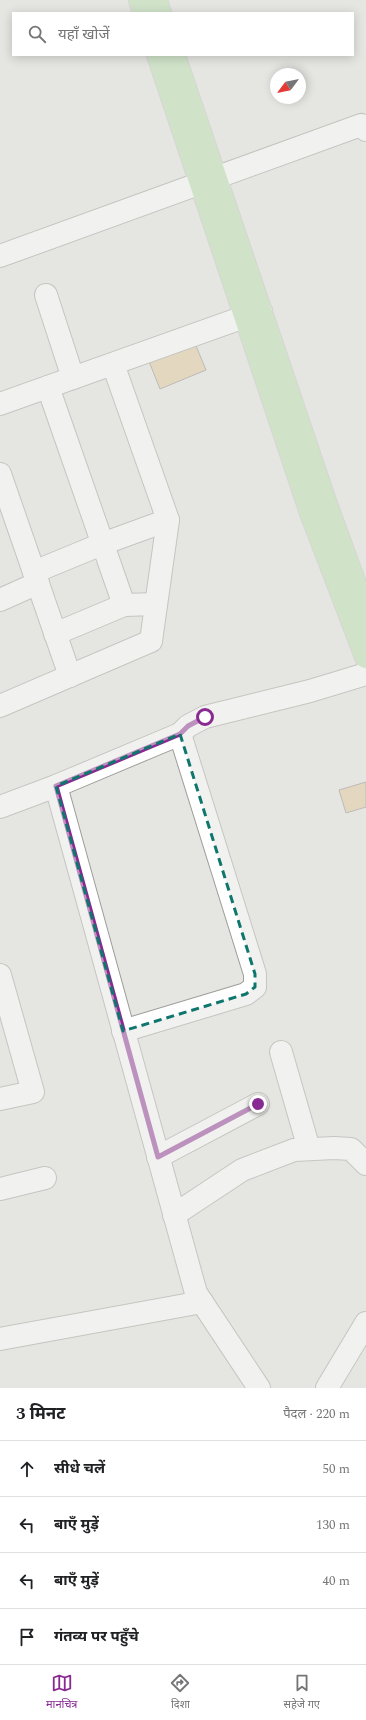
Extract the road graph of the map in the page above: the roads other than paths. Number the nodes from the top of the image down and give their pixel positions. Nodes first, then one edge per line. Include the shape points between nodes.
1 (140, 0) edge
2 (156, 0) edge
3 (144, 12) edge
4 (160, 12) edge
5 (158, 56) edge
6 (174, 56) edge
7 (366, 130) edge
8 (208, 179) junction
9 (0, 256) edge
10 (46, 295) dead end
11 (253, 314) junction
12 (113, 364) junction
13 (73, 378) junction
14 (48, 387) junction
15 (0, 404) edge
16 (0, 474) edge
17 (5, 505) edge
18 (168, 520) junction
19 (102, 544) junction
20 (36, 577) junction
21 (0, 600) edge
22 (156, 604) junction
23 (124, 605) junction
24 (366, 614) edge
25 (55, 634) junction
26 (366, 657) edge
27 (366, 674) edge
28 (70, 676) junction
29 (0, 706) edge
30 (180, 734) junction
31 (56, 786) junction
32 (0, 807) edge
33 (0, 975) edge
34 (123, 1032) junction
35 (281, 1052) dead end
36 (0, 1099) edge
37 (258, 1104) dead end
38 (309, 1149) junction
39 (158, 1157) junction
40 (366, 1164) edge
41 (45, 1178) dead end
42 (0, 1189) edge
43 (174, 1215) junction
44 (202, 1302) junction
45 (366, 1324) edge
46 (0, 1339) edge
47 (259, 1388) edge
48 (327, 1388) edge

1 - 3 main road
2 - 4 main road
5 - 8 main road
6 - 8 main road
7 - 8 street via 361,125
8 - 9 street
8 - 11 main road
10 - 13 street
11 - 12 street
11 - 24 main road
11 - 26 main road via 311,512
12 - 13 street
12 - 18 street
13 - 14 street
14 - 15 street
14 - 19 street
16 - 17 street
17 - 20 street
18 - 19 street
18 - 22 street
19 - 20 street
19 - 23 street
20 - 21 street
20 - 25 street
22 - 23 street
22 - 28 street via 151,641
23 - 25 street
25 - 28 street
27 - 30 street via 205,717 188,726
28 - 29 street
30 - 31 street
30 - 34 street via 255,974 255,987 246,994
31 - 32 street
31 - 34 street
33 - 36 street via 33,1092
34 - 39 street
35 - 38 street
37 - 39 street
38 - 40 street via 351,1149
38 - 43 street via 294,1150 242,1170
39 - 43 street
41 - 42 street
43 - 44 street via 196,1293
44 - 46 street
44 - 47 street
45 - 48 street

